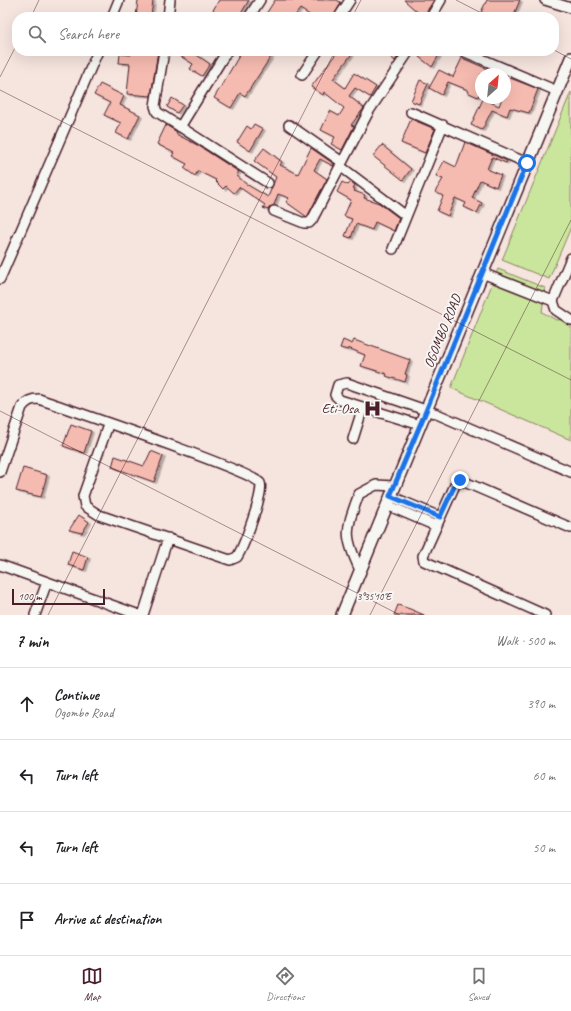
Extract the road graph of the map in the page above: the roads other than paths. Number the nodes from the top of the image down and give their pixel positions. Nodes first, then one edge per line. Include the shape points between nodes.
1 (120, 0) edge
2 (170, 0) edge
3 (260, 0) edge
4 (350, 0) edge
5 (441, 0) edge
6 (546, 0) edge
7 (571, 8) edge
8 (114, 12) edge
9 (169, 12) edge
10 (252, 12) edge
11 (342, 12) edge
12 (434, 12) edge
13 (96, 56) edge
14 (163, 56) edge
15 (224, 56) edge
16 (315, 56) edge
17 (406, 56) edge
18 (475, 56) edge
19 (571, 58) edge
20 (302, 75) dead end
21 (557, 91) junction
22 (411, 112) dead end
23 (289, 125) dead end
24 (443, 125) junction
25 (180, 127) junction
26 (527, 163) junction
27 (341, 164) junction
28 (268, 183) dead end
29 (274, 211) dead end
30 (405, 216) junction
31 (393, 249) dead end
32 (571, 258) edge
33 (482, 273) junction
34 (0, 279) edge
35 (553, 301) junction
36 (571, 320) edge
37 (363, 407) junction
38 (426, 411) junction
39 (108, 425) junction
40 (420, 425) junction
41 (353, 439) dead end
42 (0, 472) edge
43 (571, 472) edge
44 (390, 496) junction
45 (440, 517) junction
46 (436, 526) junction
47 (571, 528) edge
48 (168, 538) junction
49 (0, 565) edge
50 (360, 570) junction
51 (47, 582) junction
52 (35, 615) edge
53 (138, 615) edge
54 (143, 615) edge
55 (342, 615) edge
56 (545, 615) edge

1 - 8 street
2 - 9 street
3 - 10 street
4 - 11 street
5 - 12 street
6 - 7 street
13 - 34 street
14 - 25 street via 155,108 159,114
15 - 25 street
16 - 20 street
17 - 27 street via 369,111
18 - 21 street
19 - 21 main road, OGOMBO ROAD
21 - 26 main road, OGOMBO ROAD
22 - 24 street
23 - 27 street
24 - 26 street
24 - 30 street
25 - 28 street
26 - 33 main road, OGOMBO ROAD
27 - 29 street via 311,222 304,223
27 - 30 street
30 - 31 street
32 - 35 street
33 - 35 street
33 - 38 main road, OGOMBO ROAD
35 - 36 street via 557,311
37 - 38 street via 340,400 335,395 338,385 346,383
37 - 40 street
37 - 41 street
38 - 40 main road, OGOMBO ROAD
38 - 43 street
39 - 42 street via 39,399 31,399 22,407
39 - 48 street via 83,496 84,506 99,515
39 - 48 street via 240,472 259,483 259,500 239,554 234,559 224,558
40 - 44 main road, OGOMBO ROAD
44 - 45 street
44 - 46 street
44 - 50 main road, OGOMBO ROAD
44 - 50 street via 376,485 359,494 347,536
45 - 46 street
45 - 47 street via 455,485 463,480
46 - 56 street via 423,556 424,561
48 - 54 street
49 - 51 street
50 - 55 main road, OGOMBO ROAD
51 - 52 street
51 - 53 street

